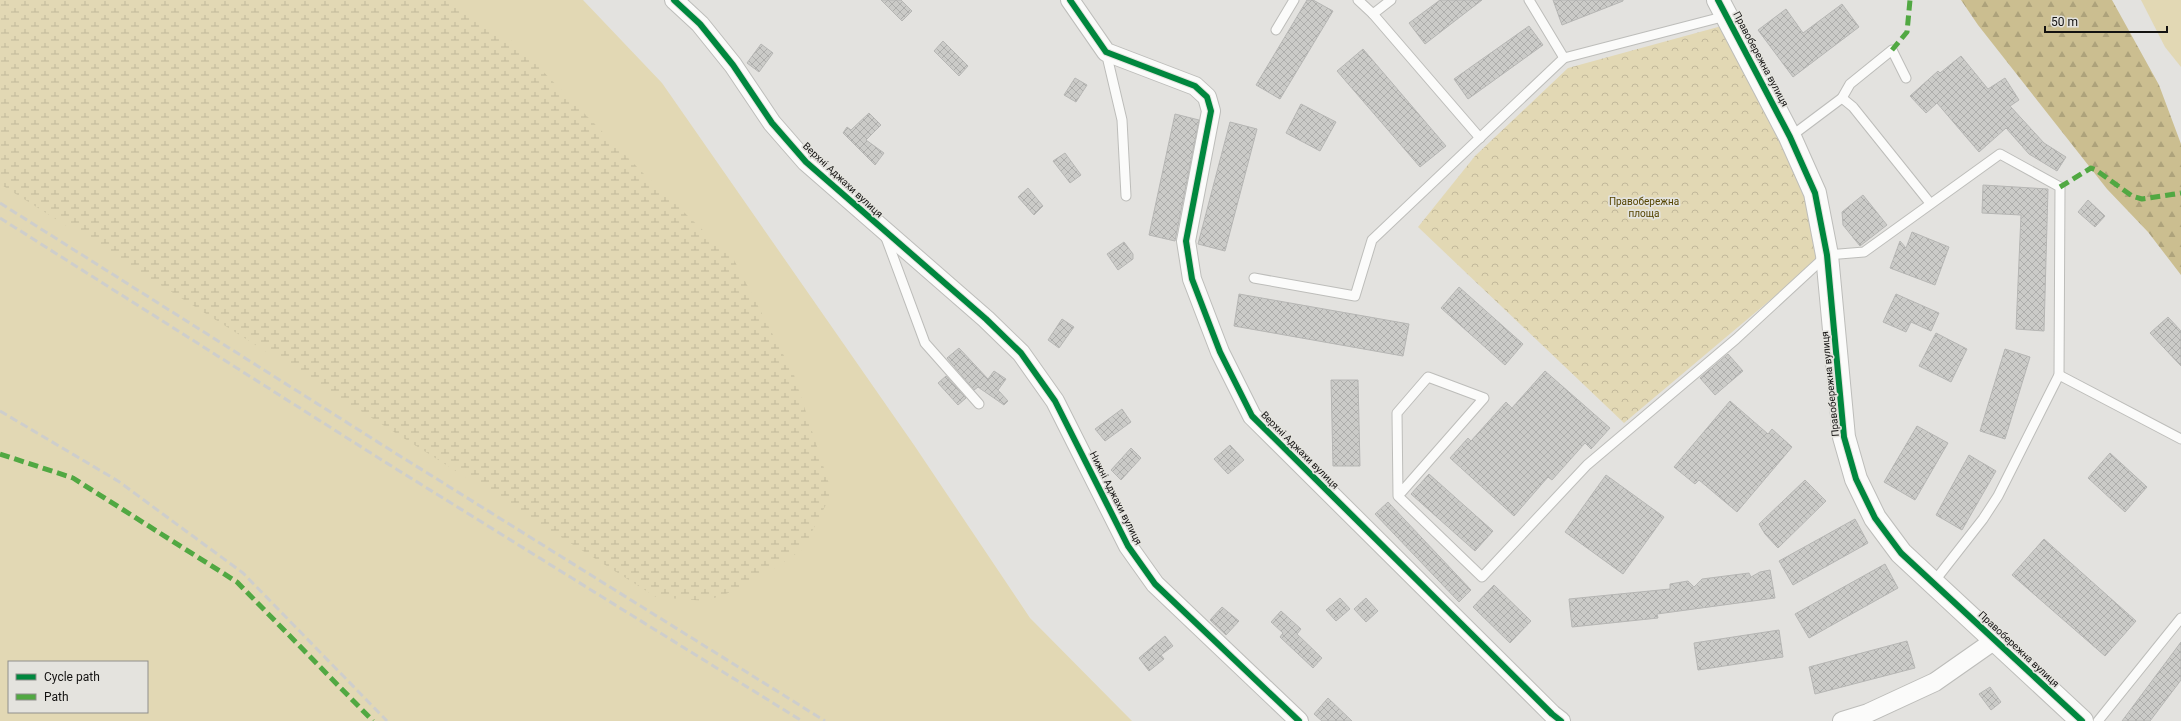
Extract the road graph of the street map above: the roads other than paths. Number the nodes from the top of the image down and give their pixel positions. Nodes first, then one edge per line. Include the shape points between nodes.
1 (674, 0) edge
2 (1070, 0) edge
3 (1294, 0) edge
4 (1358, 0) edge
5 (1391, 0) edge
6 (1529, 0) edge
7 (1722, 8) edge
8 (1373, 14) junction
9 (1276, 30) dead end
10 (1106, 52) junction
11 (1564, 58) junction
12 (1906, 78) dead end
13 (1842, 98) junction
14 (1790, 137) junction
15 (1480, 138) junction
16 (1126, 196) dead end
17 (1930, 203) junction
18 (883, 231) junction
19 (1827, 255) junction
20 (1254, 278) dead end
21 (1021, 353) joint
22 (2059, 375) junction
23 (979, 404) dead end
24 (2181, 439) edge
25 (1398, 496) junction
26 (1933, 583) junction
27 (2181, 618) edge
28 (1995, 640) junction
29 (1870, 717) edge
30 (1300, 721) edge
31 (1561, 721) edge
32 (1842, 721) edge
33 (2082, 721) edge
34 (2098, 721) edge

1 - 18 street, Верхні Аджахи вулиця via 700,24 733,65 772,123 806,162
2 - 10 street
3 - 9 lane
4 - 8 lane
5 - 8 lane
6 - 11 lane
7 - 11 lane
7 - 14 street, Правобережна вулиця
8 - 15 lane
10 - 16 lane via 1122,120
10 - 31 street, Верхні Аджахи вулиця via 1195,86 1207,97 1212,111 1186,240 1188,259 1192,279 1220,352 1252,416
11 - 15 lane
12 - 13 lane via 1892,50 1850,84
13 - 14 lane
13 - 17 lane via 1853,107
14 - 19 street, Правобережна вулиця via 1815,193
15 - 20 lane via 1372,240 1355,296
17 - 19 lane via 1864,252
17 - 22 lane via 2000,154 2060,187
18 - 21 street, Верхні Аджахи вулиця via 986,319
18 - 23 lane via 925,343
19 - 25 lane via 1736,339 1587,465 1482,577
19 - 26 street, Правобережна вулиця via 1844,437 1856,479 1875,518 1901,553
21 - 30 street, Нижні Аджахи вулиця via 1055,401 1128,546 1155,584
22 - 24 lane
22 - 26 lane via 1998,496
25 - 25 lane via 1474,410 1484,398 1428,377 1397,413
26 - 28 street, Правобережна вулиця
27 - 34 lane
28 - 29 street via 1935,682
28 - 33 street, Правобережна вулиця
29 - 32 street

